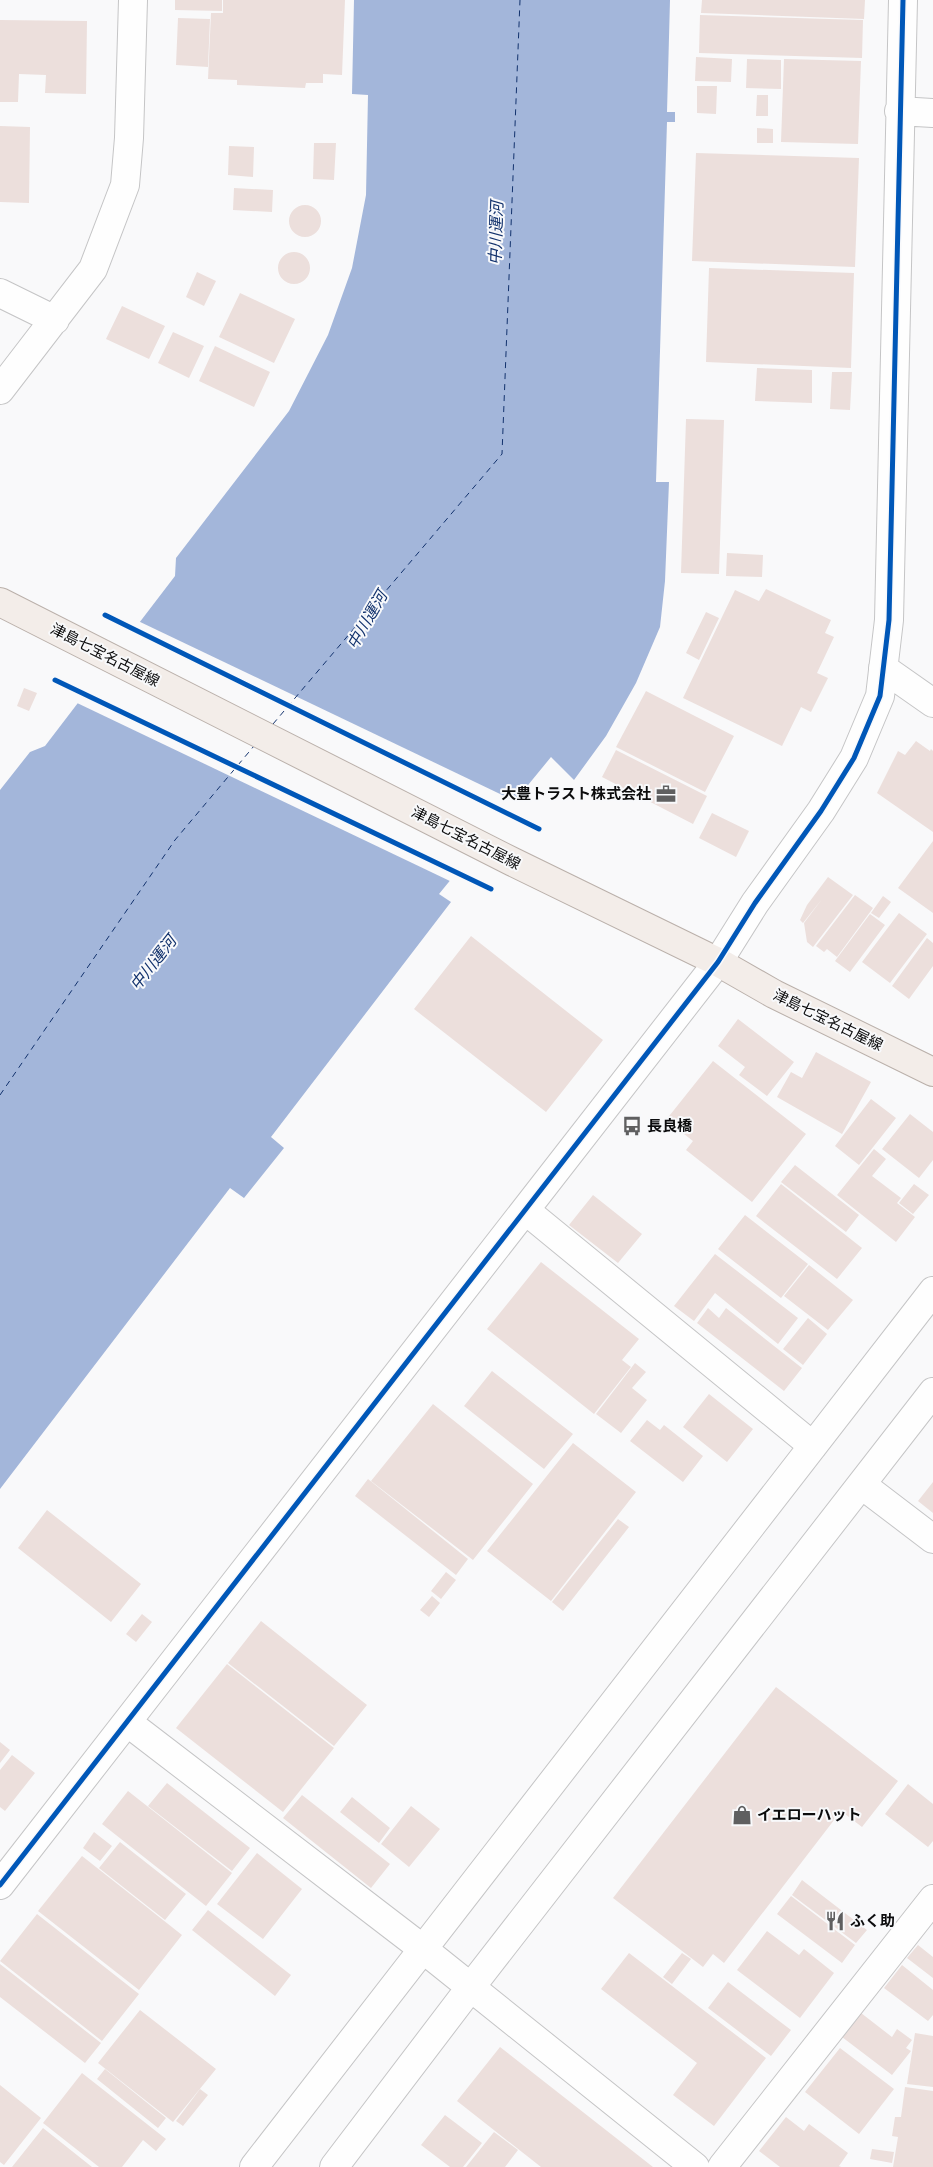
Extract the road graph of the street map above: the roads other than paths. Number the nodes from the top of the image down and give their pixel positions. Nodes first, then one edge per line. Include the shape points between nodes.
1 (133, 0) edge
2 (903, 0) edge
3 (899, 111) junction
4 (933, 113) edge
5 (0, 293) edge
6 (55, 320) junction
7 (0, 390) edge
8 (0, 602) edge
9 (883, 668) junction
10 (933, 703) edge
11 (718, 962) junction
12 (933, 1072) edge
13 (525, 1210) junction
14 (933, 1291) edge
15 (933, 1392) edge
16 (812, 1446) junction
17 (862, 1485) junction
18 (933, 1539) edge
19 (127, 1722) junction
20 (0, 1885) edge
21 (933, 1899) edge
22 (423, 1949) junction
23 (470, 1988) junction
24 (254, 2167) edge
25 (334, 2167) edge
26 (695, 2167) edge
27 (722, 2167) edge

1 - 6 street via 125,185 93,269
2 - 3 street
3 - 4 street
3 - 9 street via 889,620
5 - 6 street
6 - 7 street
8 - 11 main road, 津島七宝名古屋線
9 - 10 street
9 - 11 street via 880,696 854,758
11 - 12 main road, 津島七宝名古屋線 via 774,994
11 - 13 street
13 - 16 street
13 - 19 street
14 - 16 street
15 - 17 street
16 - 22 street
17 - 18 street
17 - 23 street
19 - 20 street
19 - 22 street
21 - 27 street
22 - 23 street
22 - 24 street
23 - 25 street
23 - 26 street

